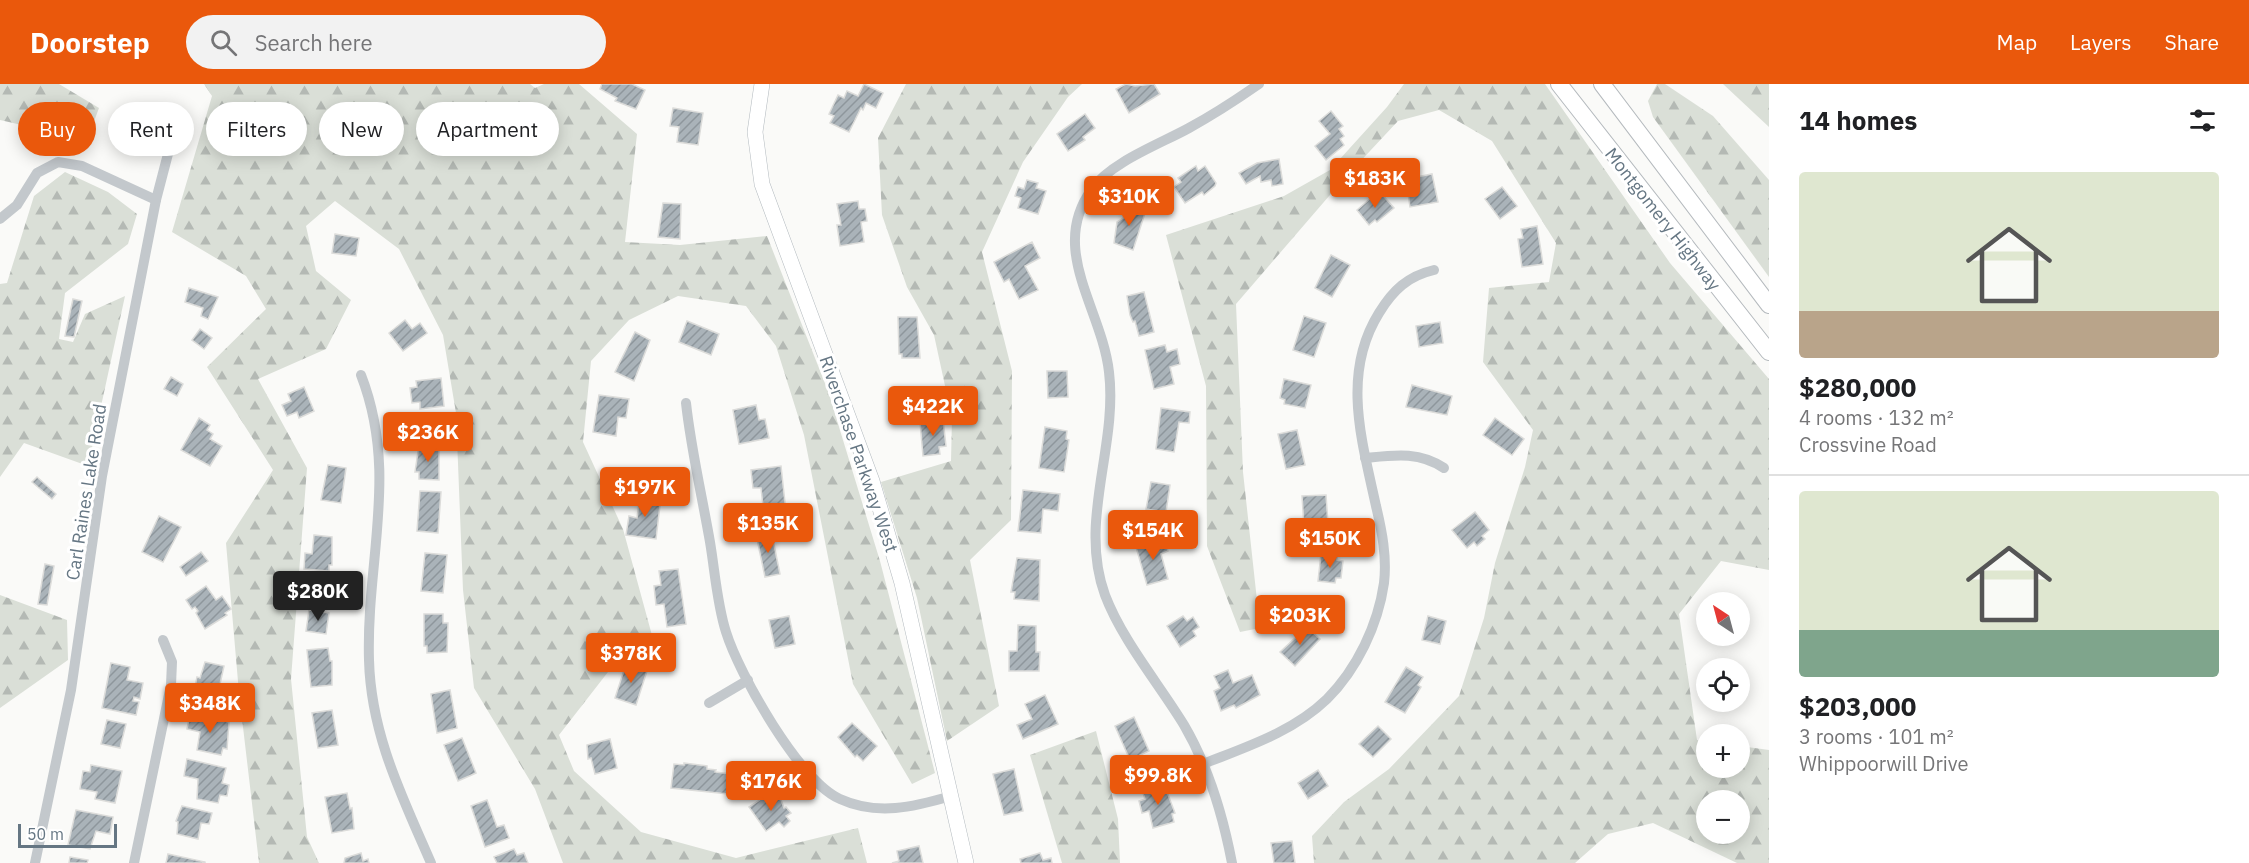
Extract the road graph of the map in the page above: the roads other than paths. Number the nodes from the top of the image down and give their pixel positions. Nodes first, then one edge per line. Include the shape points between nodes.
1 (762, 84) edge
2 (1259, 84) edge
3 (1559, 84) edge
4 (1602, 84) edge
5 (167, 156) edge
6 (156, 200) junction
7 (0, 219) edge
8 (1434, 270) dead end
9 (1769, 305) edge
10 (1769, 352) edge
11 (361, 375) dead end
12 (686, 403) dead end
13 (1365, 458) junction
14 (1444, 468) dead end
15 (163, 640) dead end
16 (748, 680) junction
17 (710, 703) dead end
18 (1203, 764) junction
19 (951, 796) junction
20 (35, 863) edge
21 (134, 863) edge
22 (431, 863) edge
23 (966, 863) edge
24 (1232, 863) edge

1 - 19 street, Riverchase Parkway West via 755,132 764,191 872,481 902,583
2 - 18 street via 1099,181 1081,206 1073,240 1076,262 1103,342 1111,397 1095,516 1100,577 1113,612 1185,727
3 - 10 main road, Montgomery Highway
4 - 9 main road, Montgomery Highway
5 - 6 street, Carl Raines Lake Road
6 - 7 street via 82,166 58,162 37,173 17,205
6 - 20 street, Carl Raines Lake Road via 102,476 71,690
8 - 13 street via 1418,273 1397,289 1380,310 1364,344 1356,391
11 - 22 street via 373,408 381,459 369,658 373,708 381,744
12 - 16 street via 725,631
13 - 14 street via 1420,456
13 - 18 street via 1382,533 1384,583 1365,645 1339,685 1308,715 1271,736
15 - 21 street via 172,662 171,685
16 - 17 street
16 - 19 street via 806,772 833,796 872,809 892,809
18 - 24 street
19 - 23 street, Riverchase Parkway West

